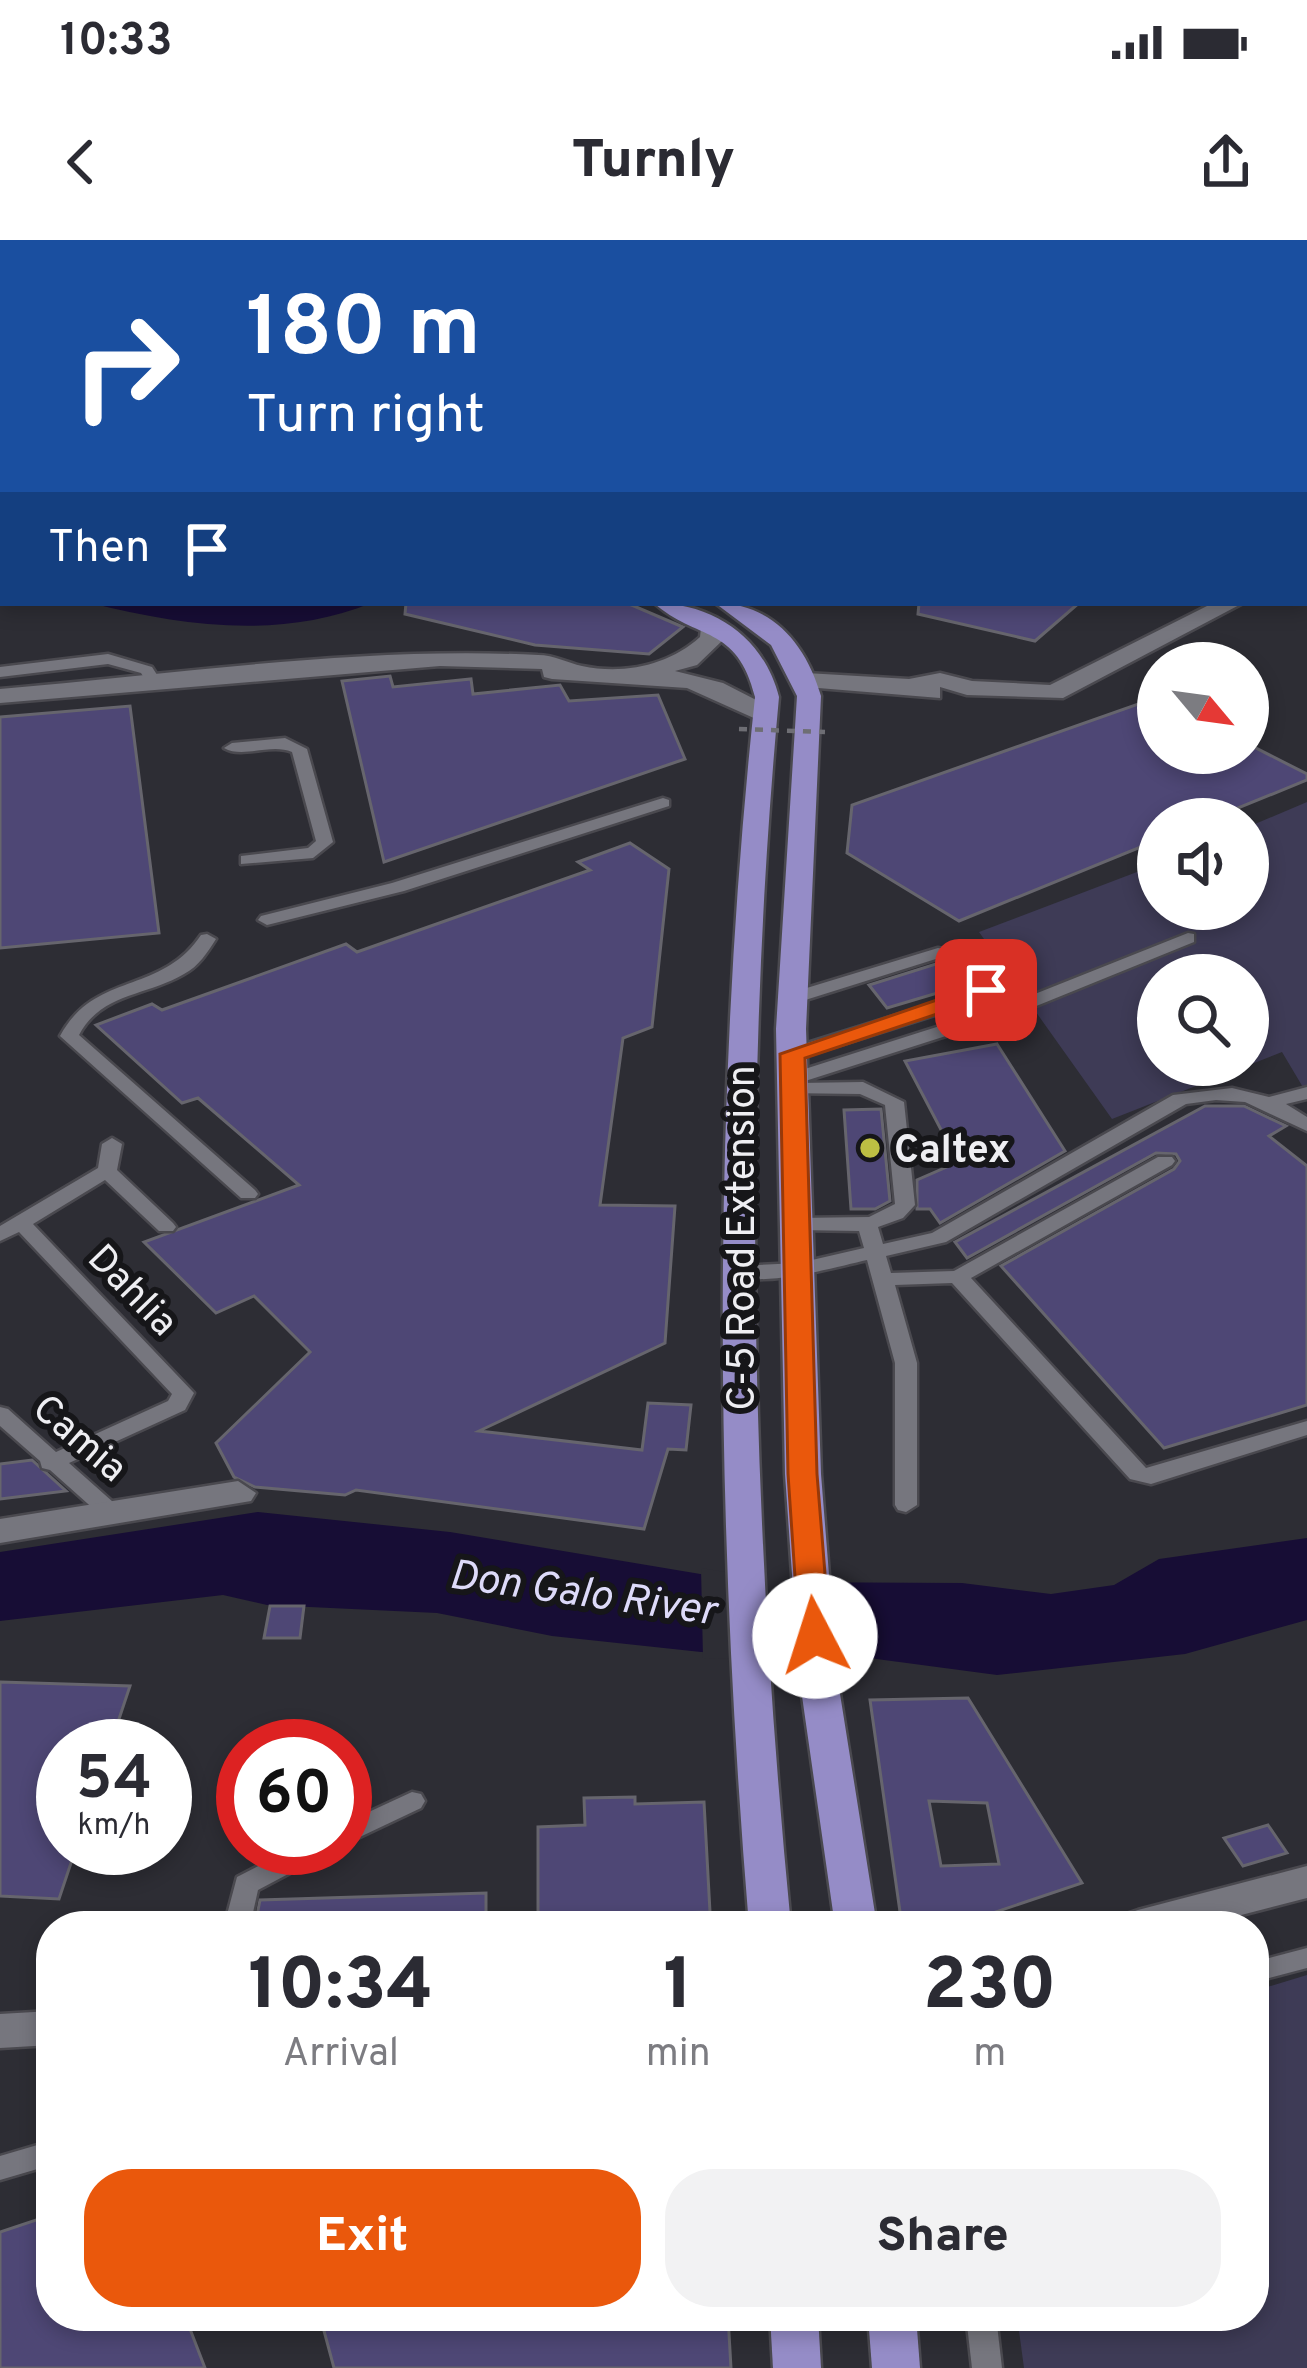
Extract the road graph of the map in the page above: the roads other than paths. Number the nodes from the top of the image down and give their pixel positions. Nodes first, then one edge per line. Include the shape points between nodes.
1 (681, 606) edge
2 (1225, 606) edge
3 (718, 613) edge
4 (630, 671) junction
5 (0, 672) edge
6 (806, 680) junction
7 (155, 684) junction
8 (0, 696) edge
9 (765, 714) junction
10 (232, 748) dead end
11 (663, 803) dead end
12 (248, 860) dead end
13 (267, 920) dead end
14 (1188, 938) dead end
15 (207, 939) dead end
16 (793, 998) junction
17 (741, 1028) junction
18 (792, 1063) junction
19 (1307, 1094) edge
20 (1270, 1102) junction
21 (1307, 1125) edge
22 (112, 1144) dead end
23 (1166, 1160) dead end
24 (107, 1171) junction
25 (248, 1194) dead end
26 (867, 1223) junction
27 (798, 1224) junction
28 (22, 1225) junction
29 (166, 1227) dead end
30 (0, 1234) edge
31 (876, 1255) junction
32 (800, 1269) junction
33 (738, 1272) junction
34 (958, 1277) junction
35 (884, 1279) junction
36 (0, 1414) edge
37 (1307, 1428) edge
38 (50, 1463) junction
39 (238, 1493) dead end
40 (907, 1504) dead end
41 (114, 1515) junction
42 (0, 1531) edge
43 (412, 1801) dead end
44 (372, 1821) edge
45 (265, 1875) edge
46 (1307, 1882) edge
47 (240, 1911) edge
48 (769, 1911) edge
49 (854, 1911) edge
50 (1196, 1911) edge
51 (1307, 1958) edge
52 (1269, 1968) edge
53 (36, 2029) edge
54 (0, 2031) edge
55 (36, 2157) edge
56 (0, 2168) edge
57 (795, 2331) edge
58 (893, 2331) edge
59 (983, 2331) edge
60 (796, 2368) edge
61 (896, 2368) edge
62 (987, 2368) edge

1 - 3 main road, C-5 Road Extension
2 - 6 street via 1054,694
3 - 4 street via 700,653
3 - 6 main road, C-5 Road Extension via 782,640
3 - 9 main road, C-5 Road Extension via 757,660
4 - 7 street via 440,659
4 - 9 street via 717,686
5 - 7 lane via 108,659 147,670
6 - 16 main road, C-5 Road Extension
7 - 8 street
9 - 17 main road, C-5 Road Extension
10 - 12 lane via 299,749 325,842 313,854
11 - 13 lane
14 - 18 lane via 1018,1007
15 - 25 lane via 179,973 86,1009 69,1036
16 - 18 main road, C-5 Road Extension
16 - 18 lane via 938,953 964,958 988,983 973,997
17 - 18 main road
17 - 33 main road, C-5 Road Extension
18 - 26 lane via 894,1102 905,1205
18 - 27 main road, C-5 Road Extension
19 - 20 lane
20 - 21 lane
20 - 31 lane via 1219,1090 1180,1099 971,1224
22 - 24 lane
23 - 34 lane
24 - 28 lane
24 - 29 lane
26 - 27 lane
26 - 31 lane
27 - 32 main road, C-5 Road Extension
28 - 30 lane
28 - 38 lane, Dahlia via 183,1393 177,1405
31 - 32 lane
31 - 35 lane
32 - 33 lane
32 - 49 main road, C-5 Road Extension via 808,1559
33 - 48 main road, C-5 Road Extension via 745,1673
34 - 35 lane
34 - 37 lane via 1138,1474 1151,1477
35 - 40 lane via 906,1363
36 - 38 lane, Camia
38 - 41 lane, Camia
39 - 41 street
41 - 42 street
43 - 44 lane
45 - 47 lane via 246,1885
46 - 50 street
51 - 52 lane
53 - 54 street
55 - 56 lane
57 - 60 main road
58 - 61 main road
59 - 62 lane

